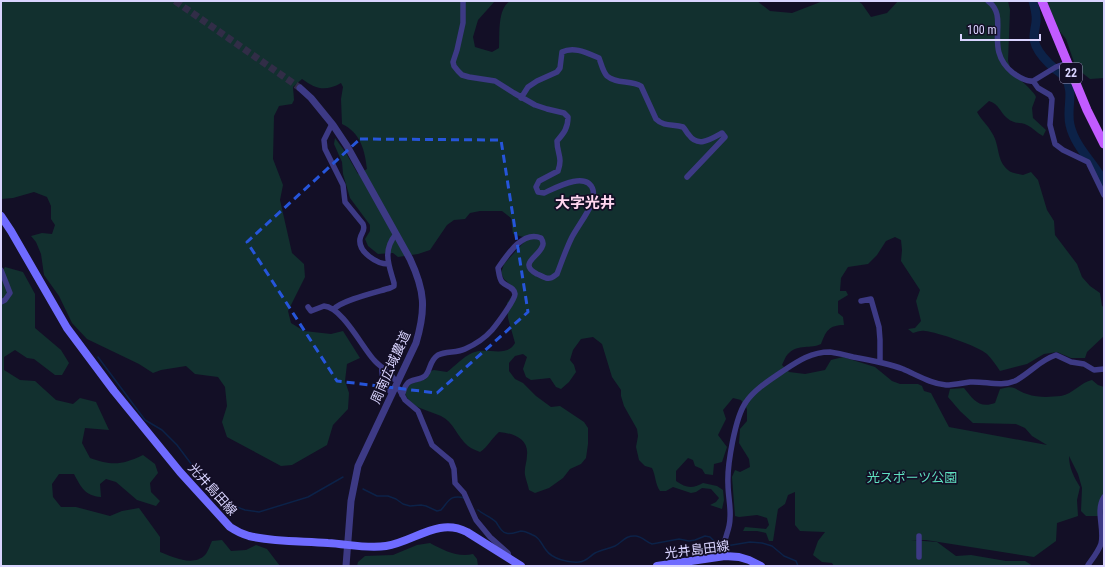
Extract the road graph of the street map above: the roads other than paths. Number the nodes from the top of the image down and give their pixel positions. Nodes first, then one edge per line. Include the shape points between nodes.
1 (463, 1) edge
2 (988, 1) edge
3 (1042, 1) edge
4 (1067, 63) junction
5 (1033, 81) junction
6 (300, 88) tunnel mouth
7 (521, 98) junction
8 (333, 124) junction
9 (1104, 144) edge
10 (687, 177) dead end
11 (1104, 195) edge
12 (1, 216) edge
13 (396, 234) junction
14 (388, 264) junction
15 (1, 270) edge
16 (861, 300) dead end
17 (1, 302) edge
18 (308, 307) dead end
19 (334, 309) junction
20 (880, 362) junction
21 (382, 368) junction
22 (1104, 369) edge
23 (394, 379) dead end
24 (399, 389) dead end
25 (392, 393) junction
26 (402, 395) junction
27 (1104, 497) edge
28 (919, 536) dead end
29 (347, 544) junction
30 (725, 556) junction
31 (509, 557) junction
32 (919, 557) dead end
33 (1088, 565) edge
34 (346, 566) edge
35 (521, 566) edge
36 (657, 566) edge
37 (761, 566) edge

1 - 7 street via 463,23 454,66 462,75 496,80
2 - 5 street via 997,11 997,49 1005,67 1016,75
3 - 4 main road, 22
4 - 5 street via 1053,68
4 - 9 main road, 22 via 1086,110
5 - 11 street via 1052,99 1050,125 1055,144 1088,162
6 - 8 street, 周南広域農道
7 - 10 street via 532,84 557,72 562,52 572,49 587,52 599,58 606,75 612,79 641,86 660,123 683,127 689,136 699,142 705,142 722,133 725,137
7 - 26 street via 564,113 568,117 568,124 557,141 561,162 558,171 539,181 536,187 538,192 544,193 578,180 592,186 592,203 572,236 557,274 547,278 531,271 530,262 543,242 537,236 523,239 498,268 502,282 513,289 513,303 483,338 465,349 439,354 430,364 426,375 407,384
8 - 13 street, 周南広域農道
8 - 14 street via 324,140 325,149 343,185 345,202 365,228 360,236 361,246 381,264
12 - 29 main road, 光井島田線 via 67,328 109,385 180,472 230,527 249,536
13 - 14 street via 388,248
13 - 25 street, 周南広域農道 via 416,271 422,288 423,304 422,322 416,343
14 - 19 street via 394,286 336,306
15 - 17 street via 10,293
16 - 20 street via 871,299 879,327
18 - 19 street via 311,311 324,306
19 - 21 street
20 - 22 street via 946,385 970,382 1008,383 1056,355 1094,370
20 - 30 street via 819,352 809,355 752,394 745,403 735,433 729,468 730,517 724,543
21 - 23 street
21 - 25 street via 383,378
24 - 26 street
25 - 29 street, 周南広域農道 via 358,466 351,501
26 - 31 street via 418,411 432,445 451,461 456,483 464,493 476,520
27 - 33 street via 1100,508 1101,542 1098,552
28 - 32 street
29 - 31 main road, 光井島田線 via 373,547 395,544 430,530 449,526 460,528
29 - 34 street, 周南広域農道
30 - 36 main road, 光井島田線
30 - 37 main road, 光井島田線 via 739,557
31 - 35 main road, 光井島田線

